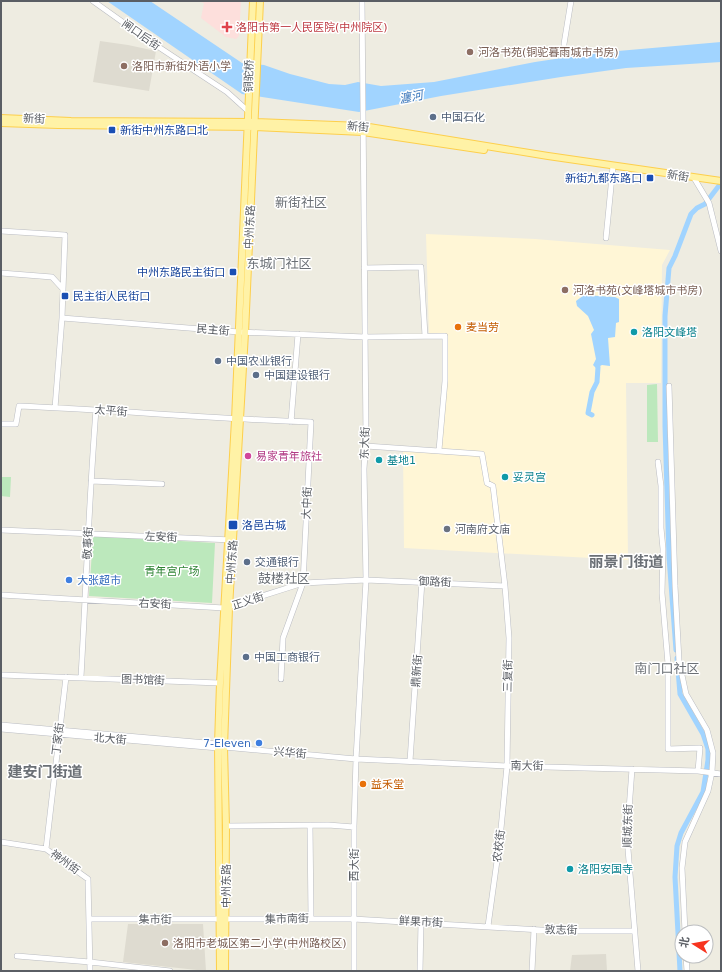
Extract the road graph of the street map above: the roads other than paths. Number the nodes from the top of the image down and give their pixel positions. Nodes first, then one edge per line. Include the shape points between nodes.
1 (93, 1) edge
2 (253, 1) edge
3 (260, 1) edge
4 (362, 1) edge
5 (572, 1) edge
6 (564, 44) dead end
7 (251, 108) junction
8 (1, 118) edge
9 (1, 123) edge
10 (248, 125) junction
11 (255, 125) junction
12 (363, 129) junction
13 (612, 167) junction
14 (695, 180) junction
15 (721, 181) edge
16 (710, 182) junction
17 (721, 185) edge
18 (1, 231) edge
19 (606, 238) dead end
20 (721, 251) edge
21 (364, 268) junction
22 (1, 273) edge
23 (63, 289) junction
24 (62, 318) junction
25 (242, 332) junction
26 (298, 334) junction
27 (425, 336) junction
28 (365, 337) junction
29 (669, 386) dead end
30 (55, 408) junction
31 (96, 410) junction
32 (238, 420) junction
33 (291, 422) junction
34 (311, 422) joint
35 (1, 424) edge
36 (366, 446) junction
37 (439, 450) junction
38 (658, 462) dead end
39 (91, 481) junction
40 (162, 484) dead end
41 (1, 530) edge
42 (89, 534) junction
43 (231, 540) junction
44 (366, 580) junction
45 (303, 581) junction
46 (422, 582) junction
47 (505, 586) junction
48 (1, 595) edge
49 (85, 600) junction
50 (227, 608) junction
51 (1, 675) edge
52 (66, 677) junction
53 (81, 677) junction
54 (280, 680) dead end
55 (220, 683) junction
56 (1, 725) edge
57 (1, 729) edge
58 (59, 733) junction
59 (220, 746) junction
60 (356, 759) junction
61 (410, 761) junction
62 (507, 766) junction
63 (632, 769) junction
64 (698, 771) junction
65 (712, 772) junction
66 (721, 774) edge
67 (310, 825) junction
68 (226, 826) junction
69 (354, 827) junction
70 (1, 842) edge
71 (46, 849) junction
72 (311, 918) junction
73 (89, 919) junction
74 (354, 919) junction
75 (223, 920) junction
76 (421, 922) junction
77 (685, 924) edge
78 (488, 926) junction
79 (534, 929) junction
80 (634, 931) junction
81 (17, 956) dead end
82 (90, 962) junction
83 (90, 971) edge
84 (170, 971) edge
85 (220, 971) edge
86 (225, 971) edge
87 (354, 971) edge
88 (420, 971) edge
89 (532, 971) edge
90 (638, 971) edge

1 - 7 street, 闸口后街
2 - 7 main road, 铜驼桥 via 250,47
3 - 7 main road, 铜驼桥
4 - 12 street, 东大街
5 - 6 street
7 - 10 main road, 中州东路
7 - 11 main road, 中州东路
8 - 10 main road, 新街
9 - 10 main road, 新街
10 - 11 main road, 新街
10 - 25 main road, 中州东路
11 - 12 main road, 新街
11 - 25 main road, 中州东路
12 - 13 main road, 新街
12 - 21 street, 东大街
13 - 14 main road, 新街
13 - 19 street
14 - 16 main road, 新街
14 - 20 street via 709,203
15 - 16 main road
16 - 17 main road
18 - 23 street via 65,235
21 - 27 street via 421,267
21 - 28 street, 东大街
22 - 23 street via 52,277
23 - 24 street
24 - 25 street, 民主街
24 - 30 street
25 - 26 street, 民主街
25 - 32 main road, 中州东路
26 - 28 street, 民主街
26 - 33 street
27 - 28 street, 民主街
27 - 37 street, 民主街 via 445,336 445,381
28 - 36 street, 东大街
29 - 65 street via 673,556 679,661 686,694 707,730 713,753
30 - 31 street, 太平街
30 - 35 street, 太平街 via 18,406 16,424
31 - 32 street, 太平街
31 - 39 street, 敬事街
32 - 33 street, 太平街
32 - 43 main road, 中州东路
33 - 34 street, 太平街
34 - 45 street, 大中街
36 - 37 street
36 - 44 street, 东大街
37 - 47 street, 三复街 via 482,454 486,483 493,486
38 - 64 street via 663,549 662,593 668,664 668,749 700,748
39 - 40 street
39 - 42 street, 敬事街
41 - 42 street, 左安街
42 - 43 street, 左安街
42 - 49 street, 敬事街
43 - 50 main road, 中州东路
44 - 45 street, 正义街
44 - 46 street, 御路街
44 - 60 street, 东大街
45 - 50 street, 正义街
45 - 54 street, 大中街 via 283,638
46 - 47 street, 御路街
46 - 61 street, 鼎新街
47 - 62 street, 三复街 via 509,638
48 - 49 street, 右安街
49 - 50 street, 右安街
49 - 53 street, 敬事街
50 - 55 main road, 中州东路
50 - 59 main road, 中州东路
51 - 52 street, 图书馆街
52 - 53 street, 图书馆街
52 - 58 street, 丁家街
53 - 55 street, 图书馆街
55 - 59 main road, 中州东路
56 - 58 street, 北大街
57 - 58 street, 北大街
58 - 59 street, 北大街
58 - 71 street, 丁家街
59 - 60 street, 兴华街
59 - 68 main road, 中州东路
59 - 75 main road, 中州东路
60 - 61 street, 南大街
60 - 69 street, 西大街
61 - 62 street, 南大街
62 - 63 street, 南大街
62 - 78 street, 农校街
63 - 64 street, 南大街
63 - 80 street, 顺城东街 via 627,837
64 - 65 street, 南大街
65 - 66 street, 南大街
65 - 77 street via 708,791 686,842 682,868
67 - 68 street
67 - 69 street
67 - 72 street
68 - 75 main road, 中州东路
69 - 74 street, 西大街
70 - 71 street, 神州街
71 - 73 street, 神州街 via 88,879
72 - 74 street, 集市南街
72 - 75 street, 集市南街
73 - 75 street, 集市街
73 - 82 street
74 - 76 street, 鲜果市街
74 - 87 street, 西大街
75 - 85 main road, 中州东路
75 - 86 main road, 中州东路
76 - 78 street, 鲜果市街
76 - 88 street
78 - 79 street, 敦志街
79 - 80 street, 敦志街
79 - 89 street
80 - 90 street, 顺城东街
81 - 82 street
82 - 83 street
82 - 84 street

